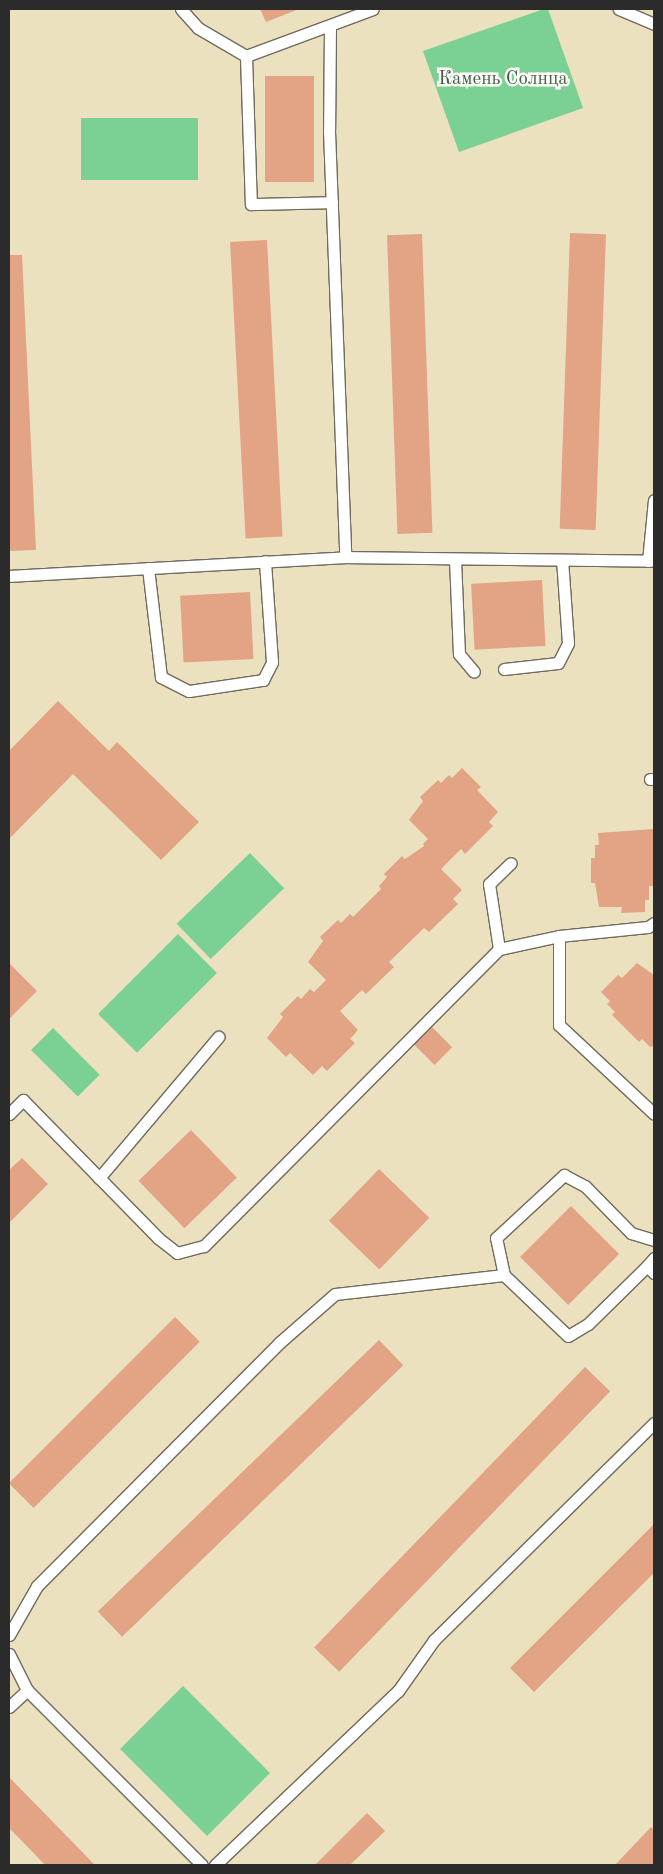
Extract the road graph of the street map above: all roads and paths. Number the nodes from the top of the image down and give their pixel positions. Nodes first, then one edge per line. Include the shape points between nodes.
1 (182, 9) edge
2 (373, 9) edge
3 (619, 9) edge
4 (654, 24) edge
5 (330, 26) junction
6 (246, 56) junction
7 (332, 202) junction
8 (654, 500) edge
9 (345, 557) junction
10 (455, 559) junction
11 (562, 560) junction
12 (265, 561) junction
13 (651, 561) edge
14 (148, 568) junction
15 (9, 576) edge
16 (504, 669) dead end
17 (474, 672) dead end
18 (511, 863) dead end
19 (654, 923) edge
20 (559, 936) junction
21 (499, 949) junction
22 (218, 1037) dead end
23 (9, 1114) edge
24 (654, 1114) edge
25 (100, 1178) junction
26 (654, 1240) edge
27 (652, 1266) edge
28 (504, 1275) junction
29 (654, 1423) edge
30 (9, 1635) edge
31 (9, 1654) edge
32 (27, 1690) junction
33 (9, 1707) edge
34 (202, 1865) edge
35 (215, 1865) edge

1 - 6 lane via 198,28
2 - 5 lane
3 - 4 lane
5 - 6 lane
5 - 7 lane
6 - 7 lane via 251,204
7 - 9 lane
8 - 13 lane
9 - 10 lane
9 - 12 lane
10 - 11 lane
10 - 17 lane via 458,654
11 - 13 lane
11 - 16 lane via 568,643 558,663
12 - 14 lane
12 - 14 lane via 272,662 263,680 189,691 161,677
14 - 15 lane
18 - 21 lane via 489,884
19 - 20 lane via 648,927
20 - 21 lane
20 - 24 lane via 558,1026
21 - 25 lane via 204,1246 177,1253
22 - 25 lane
23 - 25 lane via 23,1100
26 - 28 lane via 631,1233 585,1186 564,1175 496,1238
27 - 28 lane via 588,1324 568,1336
28 - 30 lane via 335,1294 280,1343 37,1586
29 - 35 lane via 434,1640 398,1691
31 - 32 lane
32 - 33 lane
32 - 34 lane

